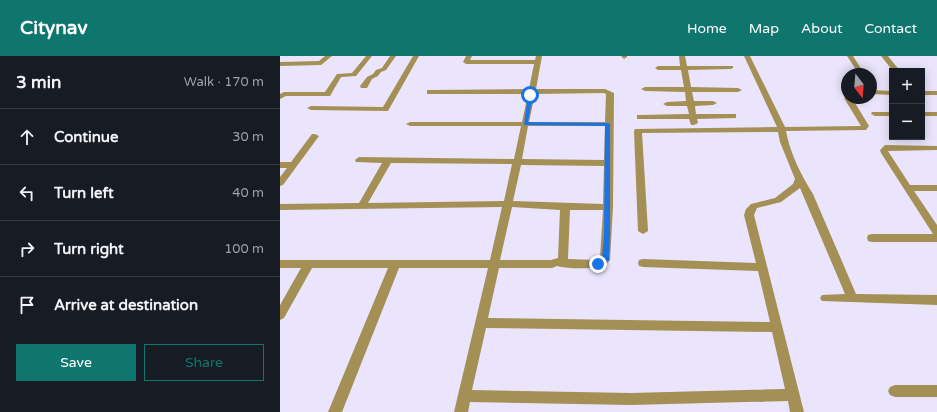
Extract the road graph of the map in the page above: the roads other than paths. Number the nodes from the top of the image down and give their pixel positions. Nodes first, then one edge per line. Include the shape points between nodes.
1 (329, 56) edge
2 (369, 56) edge
3 (393, 56) edge
4 (416, 56) edge
5 (469, 56) edge
6 (682, 56) edge
7 (747, 56) edge
8 (850, 56) edge
9 (884, 56) edge
10 (538, 59) edge
11 (280, 64) edge
12 (731, 67) dead end
13 (658, 68) dead end
14 (686, 68) junction
15 (858, 68) edge
16 (894, 68) edge
17 (364, 86) dead end
18 (645, 89) dead end
19 (689, 90) junction
20 (738, 90) dead end
21 (531, 91) junction
22 (430, 92) dead end
23 (877, 92) edge
24 (889, 93) edge
25 (925, 93) edge
26 (937, 93) edge
27 (280, 97) edge
28 (691, 103) junction
29 (713, 103) dead end
30 (668, 104) dead end
31 (851, 104) edge
32 (311, 108) dead end
33 (874, 114) dead end
34 (889, 114) edge
35 (925, 114) edge
36 (937, 114) edge
37 (693, 116) junction
38 (733, 116) dead end
39 (640, 117) dead end
40 (410, 124) dead end
41 (525, 124) junction
42 (608, 124) junction
43 (782, 129) junction
44 (696, 130) junction
45 (315, 136) dead end
46 (937, 148) edge
47 (359, 160) dead end
48 (388, 160) junction
49 (517, 163) junction
50 (608, 163) junction
51 (280, 165) edge
52 (294, 165) junction
53 (800, 179) junction
54 (280, 183) edge
55 (907, 188) junction
56 (937, 188) edge
57 (508, 204) junction
58 (280, 207) edge
59 (362, 207) junction
60 (565, 207) junction
61 (608, 207) junction
62 (643, 231) dead end
63 (937, 233) edge
64 (872, 238) dead end
65 (937, 238) edge
66 (494, 263) junction
67 (559, 263) junction
68 (643, 263) dead end
69 (280, 264) edge
70 (309, 264) junction
71 (395, 264) junction
72 (762, 267) junction
73 (826, 298) dead end
74 (852, 298) junction
75 (937, 300) edge
76 (280, 315) edge
77 (481, 323) junction
78 (776, 327) junction
79 (895, 390) dead end
80 (937, 391) edge
81 (792, 395) junction
82 (464, 396) junction
83 (335, 412) edge
84 (461, 412) edge
85 (797, 412) edge

1 - 11 street via 321,64
2 - 27 street via 354,75 339,75 327,94 284,94
3 - 17 street via 384,69 369,78
4 - 32 street via 385,109
5 - 10 street via 466,62
6 - 14 street
7 - 43 street
8 - 15 street
9 - 16 street
10 - 21 street
12 - 14 street
13 - 14 street
14 - 19 street
18 - 19 street
19 - 20 street
19 - 28 street
21 - 22 street
21 - 41 street
21 - 42 street via 608,91
23 - 24 street
25 - 26 street
28 - 29 street
28 - 30 street
28 - 37 street
31 - 43 street via 863,128
33 - 34 street
35 - 36 street
37 - 38 street
37 - 39 street
37 - 44 street
40 - 41 street
41 - 42 street
41 - 49 street
42 - 50 street
43 - 44 street
43 - 53 street via 784,142
44 - 62 street via 637,132
45 - 52 street
46 - 55 street via 888,147 884,150
47 - 48 street
48 - 49 street
48 - 59 street
49 - 50 street
49 - 57 street
50 - 61 street
51 - 52 street
52 - 54 street
53 - 72 street via 797,185 778,200 751,209 749,215
53 - 74 street
55 - 56 street
55 - 63 street
57 - 59 street
57 - 60 street
57 - 66 street
58 - 59 street
60 - 61 street
60 - 67 street via 563,260
61 - 67 street via 605,260 598,264
64 - 65 street
66 - 67 street
66 - 71 street
66 - 77 street
68 - 72 street
69 - 70 street
70 - 71 street
70 - 76 street
71 - 83 street
72 - 78 street
73 - 74 street
74 - 75 street
77 - 78 street
77 - 82 street
78 - 81 street
79 - 80 street
81 - 82 street via 631,399
81 - 85 street
82 - 84 street

